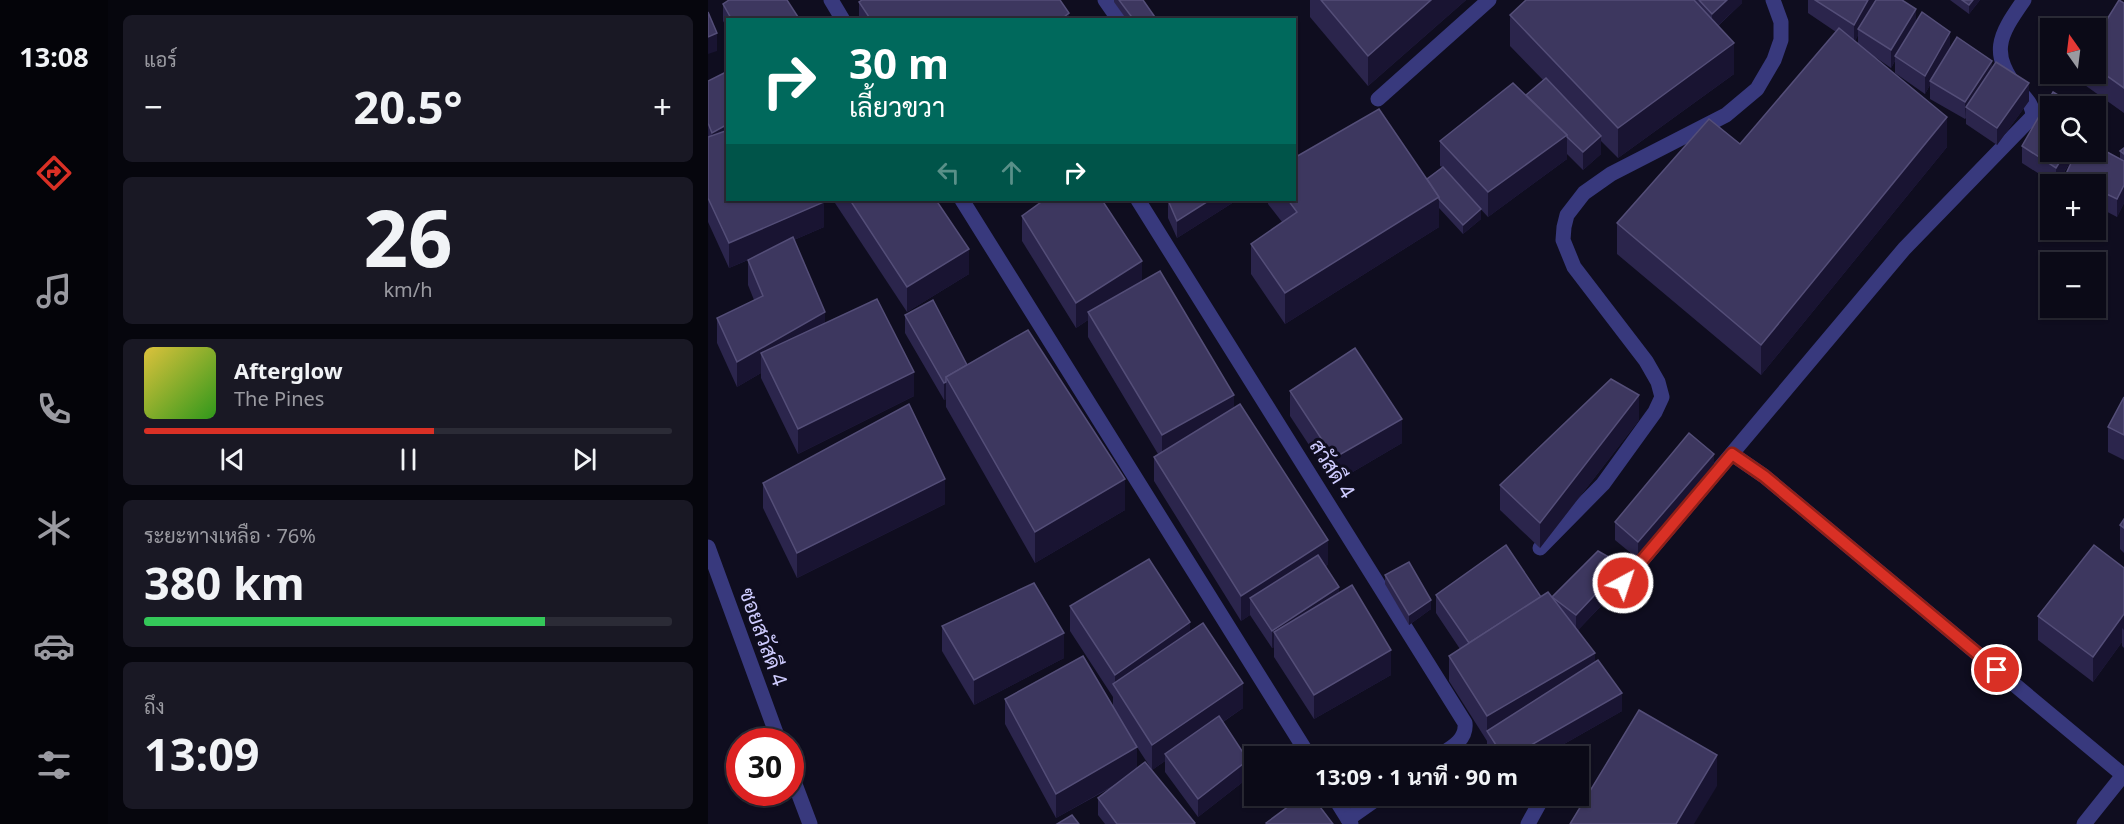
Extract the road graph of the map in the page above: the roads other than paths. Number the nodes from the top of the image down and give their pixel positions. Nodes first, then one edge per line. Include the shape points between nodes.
1 (831, 0) edge
2 (1105, 0) edge
3 (1489, 0) edge
4 (1773, 0) edge
5 (2024, 0) edge
6 (842, 18) edge
7 (1118, 18) edge
8 (1378, 99) dead end
9 (963, 201) edge
10 (1139, 201) edge
11 (1732, 454) junction
12 (708, 547) edge
13 (1540, 548) edge
14 (1623, 583) edge
15 (774, 728) edge
16 (1303, 746) edge
17 (1452, 746) edge
18 (2124, 774) edge
19 (803, 806) edge
20 (1340, 806) edge
21 (1369, 806) edge
22 (1538, 806) edge
23 (1349, 822) edge
24 (810, 824) edge
25 (1528, 824) edge
26 (2084, 824) edge

1 - 6 street
2 - 7 street
3 - 8 street
4 - 13 street via 1781,22 1781,40 1757,90 1726,116 1611,174 1584,193 1567,215 1563,240 1574,267 1646,361 1662,397 1603,484
5 - 11 street via 2006,26 2000,56 2018,90 2029,101 2033,116 1904,249
9 - 16 street
10 - 17 street, สวัสดี 4 via 1465,723 1464,734
11 - 14 street
11 - 18 street via 1764,476
12 - 15 street, ซอยสวัสดี 4
18 - 26 street
19 - 24 street
20 - 23 street
21 - 23 street
22 - 25 street

